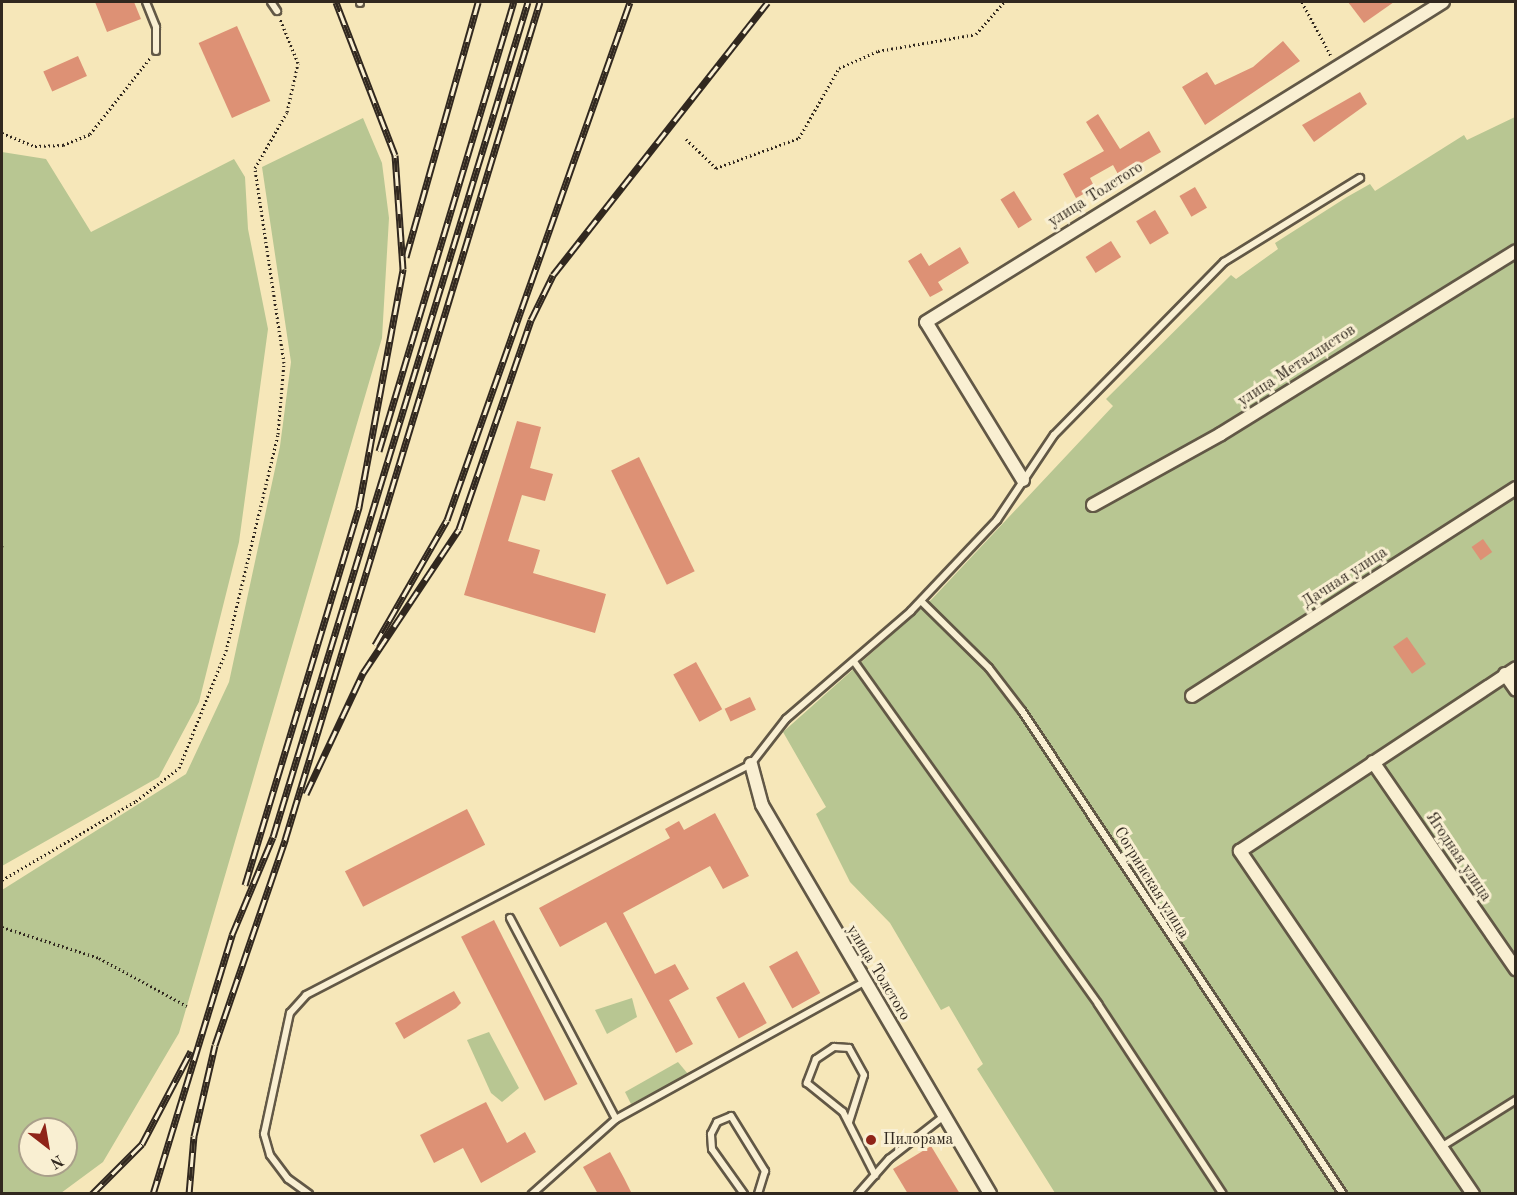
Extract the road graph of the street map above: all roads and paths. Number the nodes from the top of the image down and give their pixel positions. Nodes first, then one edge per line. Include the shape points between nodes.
1 (146, 2) edge
2 (271, 2) edge
3 (1004, 2) edge
4 (1302, 2) edge
5 (1443, 2) edge
6 (277, 11) joint
7 (156, 51) joint
8 (1336, 66) junction
9 (2, 133) edge
10 (686, 139) dead end
11 (1360, 178) dead end
12 (1515, 251) edge
13 (1023, 480) junction
14 (1515, 488) edge
15 (1093, 505) dead end
16 (921, 601) junction
17 (855, 663) junction
18 (1510, 671) edge
19 (1515, 690) edge
20 (1192, 696) dead end
21 (1373, 762) junction
22 (751, 764) junction
23 (2, 880) edge
24 (510, 918) dead end
25 (2, 927) edge
26 (1515, 969) edge
27 (864, 982) junction
28 (187, 1006) dead end
29 (1515, 1100) edge
30 (944, 1116) junction
31 (616, 1119) junction
32 (849, 1122) junction
33 (1441, 1147) junction
34 (875, 1175) junction
35 (544, 1191) edge
36 (309, 1194) edge
37 (532, 1194) edge
38 (744, 1194) edge
39 (758, 1194) edge
40 (858, 1194) edge
41 (990, 1194) edge
42 (1223, 1194) edge
43 (1343, 1194) edge
44 (1473, 1194) edge

1 - 7 lane via 156,27
2 - 6 lane
3 - 10 path via 976,34 878,51 839,68 799,138 716,168
4 - 8 path
5 - 8 street, улица Толстого
6 - 23 path via 298,63 286,112 255,168 284,363 278,434 226,651 179,768 136,801
7 - 9 path via 90,134 63,145 34,146
8 - 13 street, улица Толстого via 926,322
11 - 13 lane via 1224,262 1054,435
12 - 15 street, улица Металлистов via 1221,434
13 - 16 lane via 997,520
14 - 20 street, Дачная улица
16 - 17 lane
16 - 43 lane, Согринская улица via 989,668 1022,711
17 - 22 lane via 786,719
17 - 42 lane via 1098,1004
18 - 19 street
18 - 21 street
21 - 26 street, Ягодная улица
21 - 33 street via 1240,850
22 - 27 street, улица Толстого via 762,805
22 - 36 lane via 306,996 290,1013 264,1134 270,1155 288,1179
24 - 31 lane
25 - 28 path via 99,958
27 - 30 street, улица Толстого
27 - 31 lane
29 - 33 lane
30 - 34 lane
30 - 41 street, улица Толстого
31 - 35 lane
32 - 32 lane via 807,1083 816,1059 834,1047 849,1048 864,1075
32 - 34 lane via 855,1145
33 - 44 street
34 - 40 lane
35 - 37 lane
38 - 39 lane via 712,1149 711,1134 717,1122 731,1116 765,1171

